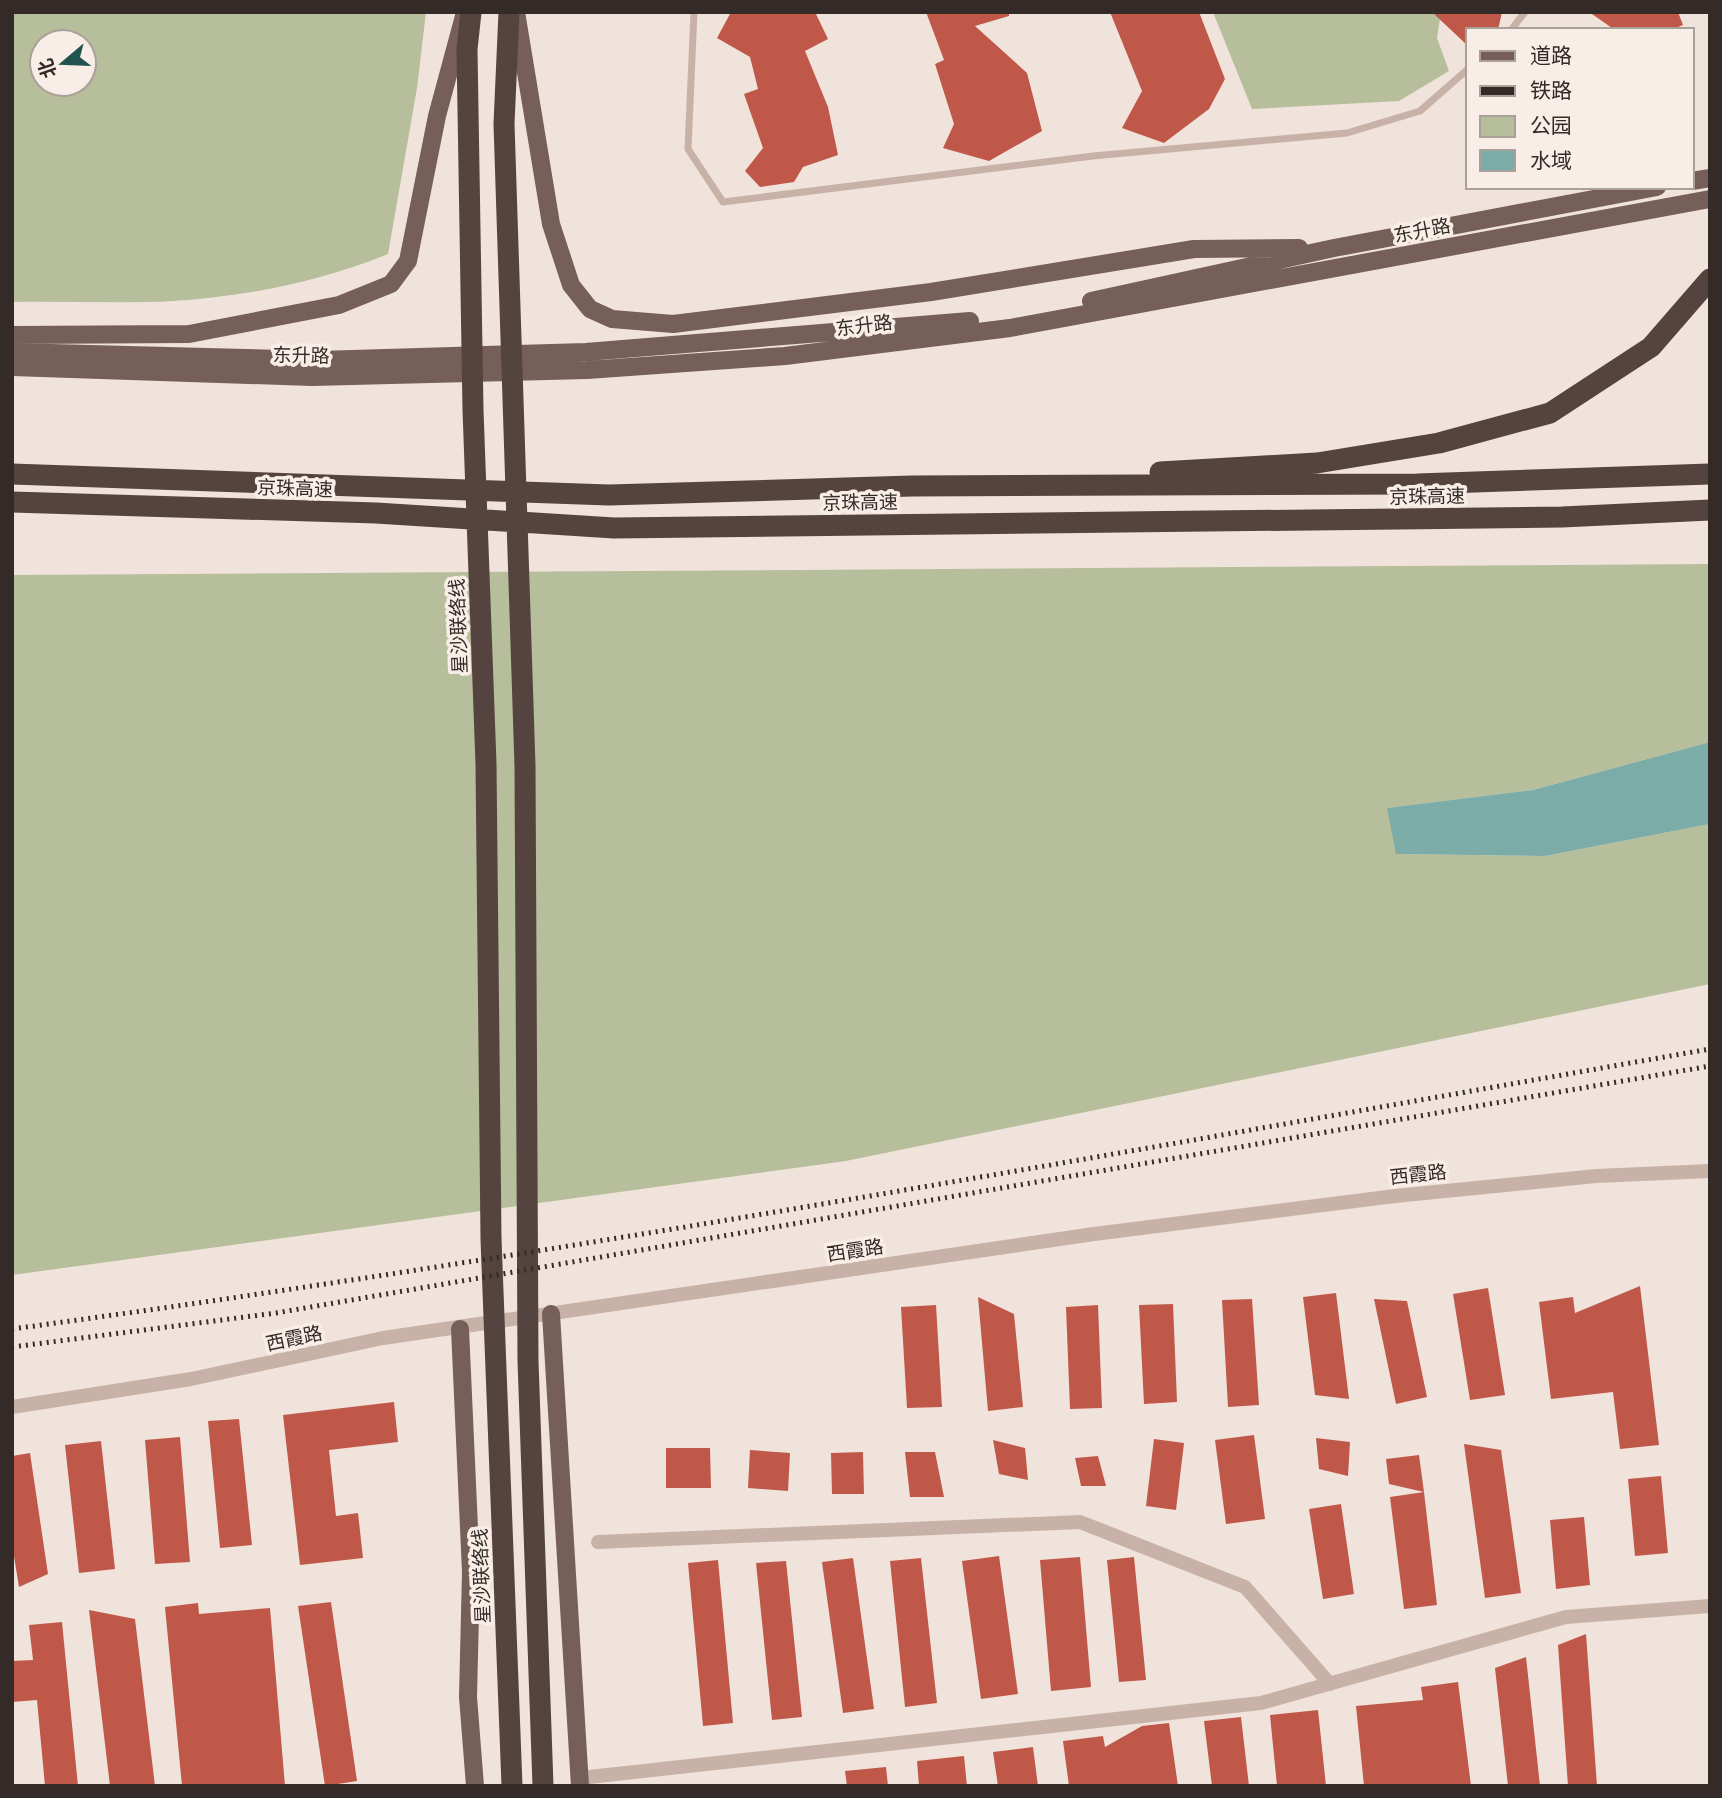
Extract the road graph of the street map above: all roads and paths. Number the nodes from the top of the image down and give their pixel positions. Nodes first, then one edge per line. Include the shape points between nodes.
1 (465, 12) edge
2 (471, 12) edge
3 (509, 12) edge
4 (516, 12) edge
5 (694, 12) edge
6 (1525, 12) edge
7 (1513, 28) edge
8 (1466, 71) edge
9 (1646, 189) edge
10 (1710, 199) edge
11 (1334, 248) junction
12 (1710, 279) edge
13 (12, 335) edge
14 (12, 352) edge
15 (587, 361) junction
16 (12, 367) edge
17 (315, 368) junction
18 (12, 474) edge
19 (1710, 474) edge
20 (912, 486) junction
21 (12, 502) edge
22 (1710, 510) edge
23 (1562, 517) junction
24 (1710, 519) edge
25 (1710, 1171) edge
26 (551, 1314) junction
27 (460, 1329) junction
28 (12, 1407) edge
29 (598, 1542) dead end
30 (1710, 1606) edge
31 (1330, 1684) junction
32 (580, 1782) edge
33 (475, 1786) edge
34 (512, 1786) edge
35 (543, 1786) edge

1 - 13 main road via 437,116 408,261 391,284 339,306 189,334
2 - 34 highway, 星沙联络线 via 467,49 473,410 486,764 491,1238
3 - 35 highway via 504,124 525,766 528,1361
4 - 11 main road via 551,224 571,285 590,309 612,319 673,324 931,292 1194,249
5 - 8 lane via 688,149 723,202 1093,156 1347,133 1420,111
6 - 7 lane
9 - 11 main road, 东升路
10 - 15 main road, 东升路 via 1010,328 785,356
11 - 15 main road, 东升路 via 1006,318
12 - 20 highway via 1651,347 1550,413 1439,443 1317,463
14 - 17 main road, 东升路
15 - 17 main road, 东升路
16 - 17 main road, 东升路
18 - 20 highway, 京珠高速 via 609,495
19 - 20 highway, 京珠高速 via 1417,484
21 - 23 highway, 京珠高速 via 376,513 614,528
22 - 23 highway, 京珠高速
23 - 24 highway
25 - 26 street, 西霞路 via 1596,1176 1395,1196 1094,1234
26 - 27 street, 西霞路
26 - 32 main road
27 - 28 street, 西霞路 via 383,1338 191,1379
27 - 33 main road via 471,1572 468,1697
29 - 31 street via 1080,1522 1245,1587
30 - 31 street via 1566,1617
31 - 32 street via 1261,1703

